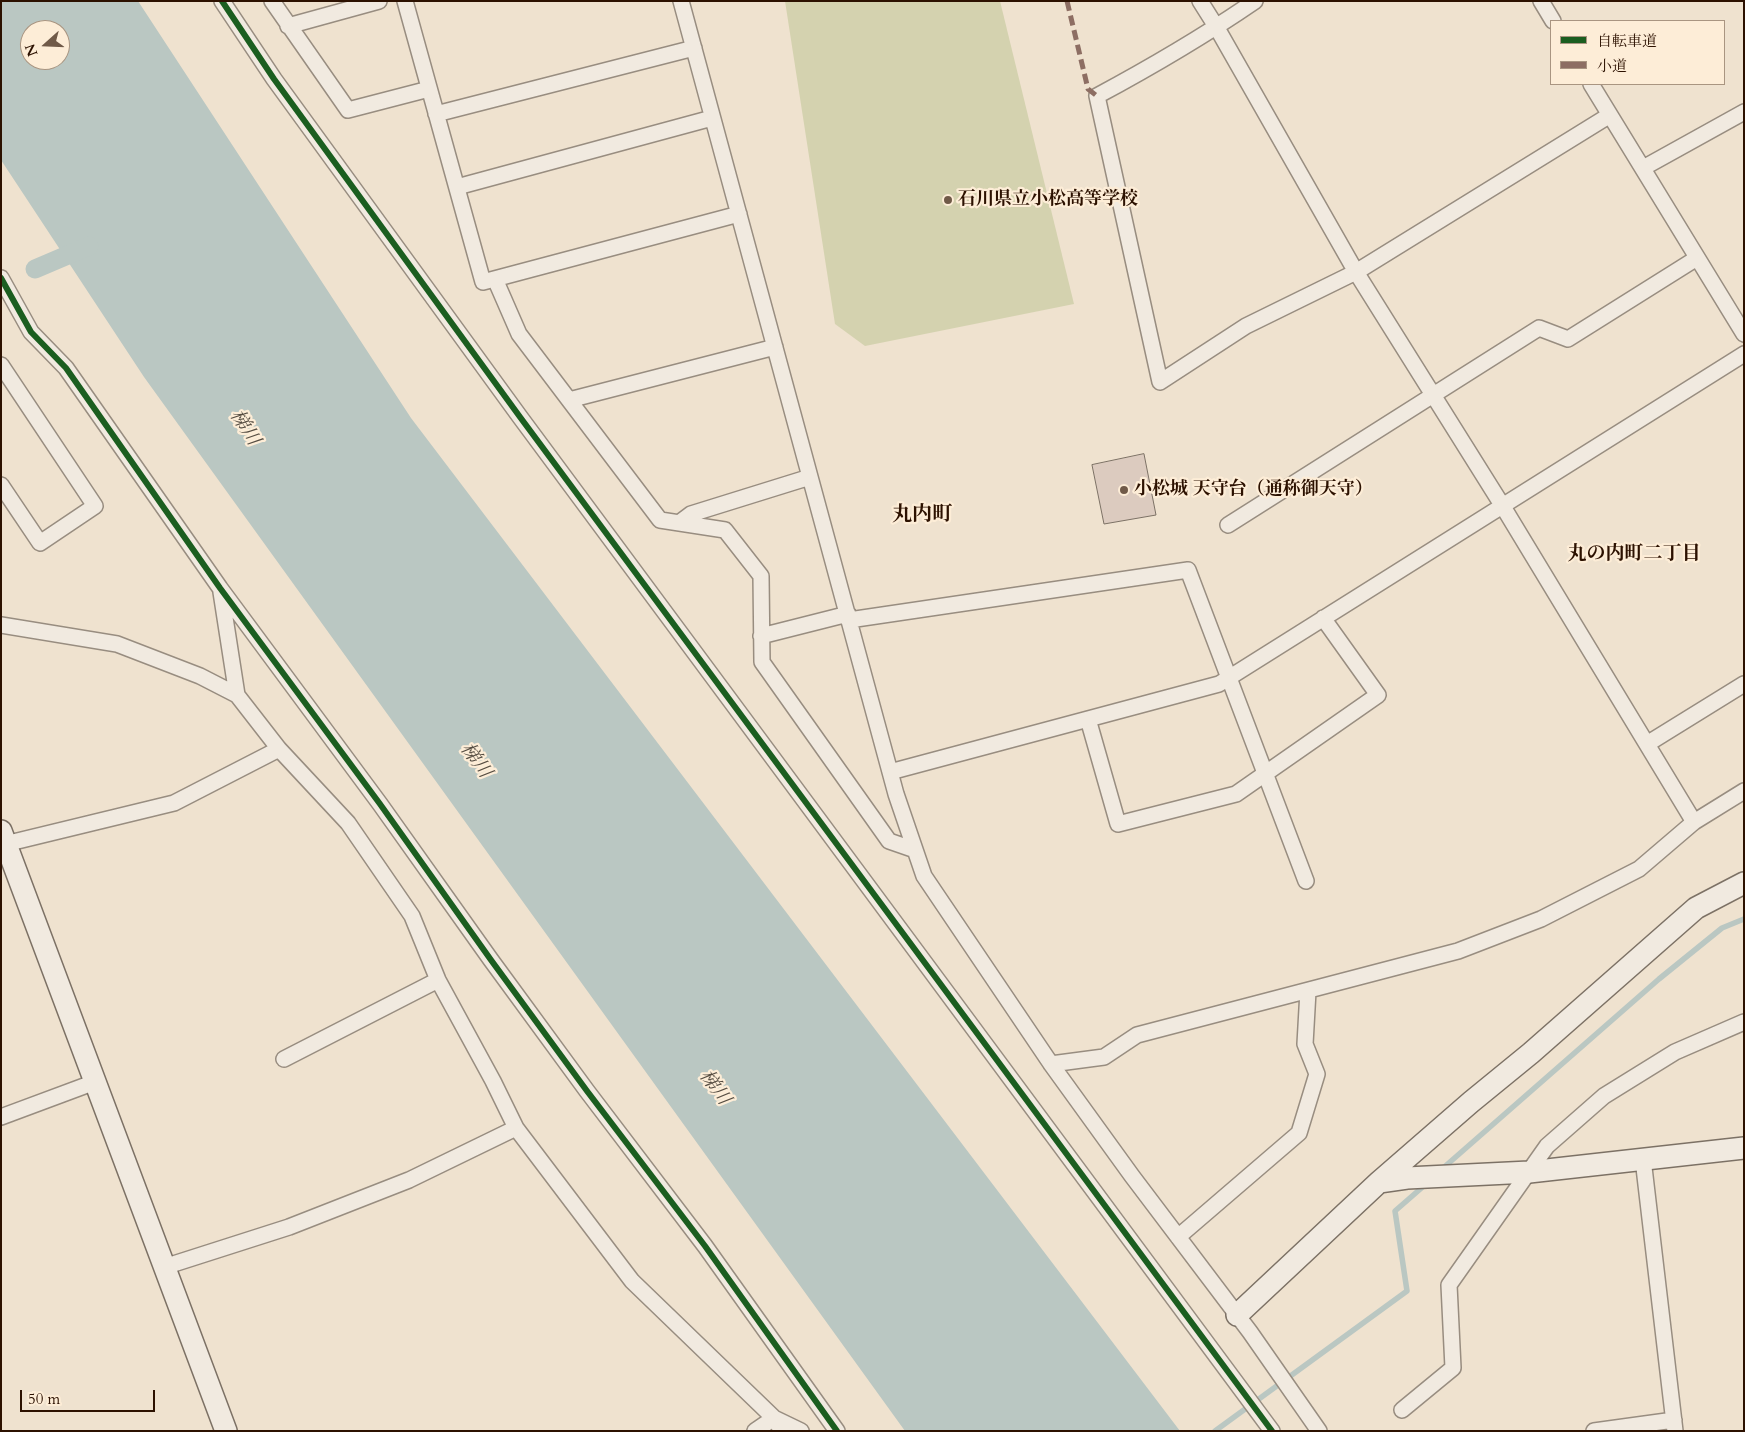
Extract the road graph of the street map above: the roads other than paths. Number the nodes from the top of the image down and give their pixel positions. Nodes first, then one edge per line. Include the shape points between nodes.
1 (222, 1) edge
2 (272, 1) edge
3 (379, 1) edge
4 (405, 1) edge
5 (681, 1) edge
6 (1200, 1) edge
7 (1255, 1) edge
8 (1541, 1) edge
9 (1552, 20) edge
10 (288, 26) junction
11 (1217, 28) junction
12 (694, 48) junction
13 (1592, 85) edge
14 (429, 89) junction
15 (1744, 112) edge
16 (436, 114) junction
17 (1610, 115) junction
18 (712, 118) junction
19 (1643, 168) junction
20 (457, 187) junction
21 (739, 214) junction
22 (1697, 258) junction
23 (1356, 272) junction
24 (1, 278) edge
25 (495, 279) junction
26 (1744, 334) edge
27 (775, 347) junction
28 (1744, 354) edge
29 (1, 366) edge
30 (1433, 395) junction
31 (569, 400) junction
32 (810, 477) junction
33 (1, 485) edge
34 (1502, 505) junction
35 (679, 523) junction
36 (1228, 524) dead end
37 (220, 588) junction
38 (848, 617) junction
39 (1323, 618) junction
40 (1, 625) edge
41 (761, 636) junction
42 (1229, 677) junction
43 (1744, 684) edge
44 (237, 695) junction
45 (1088, 719) junction
46 (1647, 744) junction
47 (279, 749) junction
48 (890, 772) junction
49 (1266, 773) junction
50 (1744, 791) edge
51 (1694, 822) junction
52 (3, 840) edge
53 (915, 850) junction
54 (1306, 881) dead end
55 (1744, 883) edge
56 (438, 980) junction
57 (1308, 991) junction
58 (1744, 1022) edge
59 (284, 1059) dead end
60 (1052, 1064) junction
61 (95, 1082) junction
62 (1, 1116) edge
63 (516, 1128) junction
64 (1744, 1148) edge
65 (1643, 1159) junction
66 (1529, 1172) junction
67 (1379, 1182) junction
68 (1178, 1237) junction
69 (164, 1267) junction
70 (1237, 1315) junction
71 (1402, 1410) dead end
72 (778, 1424) edge
73 (1674, 1425) edge
74 (226, 1431) edge
75 (755, 1431) edge
76 (801, 1431) edge
77 (837, 1431) edge
78 (1272, 1431) edge
79 (1319, 1431) edge
80 (1594, 1431) edge

1 - 78 street via 274,79 526,425
2 - 10 street
3 - 10 street
4 - 14 street
5 - 12 street
6 - 11 street
7 - 11 street
8 - 9 street
10 - 14 street via 348,110
11 - 23 street
11 - 23 street via 1097,96 1160,382 1246,326
12 - 16 street
12 - 18 street
13 - 17 street
14 - 16 street
15 - 19 street
16 - 20 street
17 - 19 street
17 - 23 street
18 - 20 street
18 - 21 street
19 - 22 street
20 - 25 street via 483,282
21 - 25 street
21 - 27 street
22 - 26 street
22 - 30 street via 1568,339 1539,328
23 - 30 street
24 - 37 street via 31,332 66,368
25 - 31 street via 519,334
27 - 31 street
27 - 32 street
28 - 34 street
29 - 33 street via 96,506 40,543
30 - 34 street
30 - 36 street
31 - 35 street via 660,520
32 - 35 street via 691,514
32 - 38 street
34 - 39 street
34 - 46 street
35 - 41 street via 725,530 761,576
37 - 44 street
37 - 77 street via 587,1091 705,1246
38 - 41 street
38 - 42 street via 1188,570
38 - 48 street
39 - 42 street
39 - 49 street via 1378,695
40 - 44 street via 117,644 200,676
41 - 53 street via 762,662 889,841
42 - 45 street via 1219,684
42 - 49 street
43 - 46 street
44 - 47 street
45 - 48 street
45 - 49 street via 1118,824 1236,794
46 - 51 street
47 - 52 street via 174,803
47 - 56 street via 348,823 412,916
48 - 53 street
49 - 54 street
50 - 51 street
51 - 57 street via 1639,869 1541,919 1458,951
52 - 61 street
53 - 60 street via 924,876
55 - 67 street via 1696,908
56 - 59 street
56 - 63 street
57 - 60 street via 1137,1034 1104,1056
57 - 68 street via 1306,1044 1317,1074 1299,1134
58 - 66 street via 1675,1052 1604,1096 1547,1146
60 - 68 street
61 - 62 street
61 - 69 street
63 - 69 street via 409,1180 289,1227
63 - 72 street via 632,1281
64 - 65 street
65 - 66 street
65 - 73 street
66 - 67 street
66 - 71 street via 1449,1285 1453,1368
67 - 70 street
68 - 70 street
69 - 74 street
70 - 79 street
72 - 75 street
72 - 76 street
73 - 80 street

